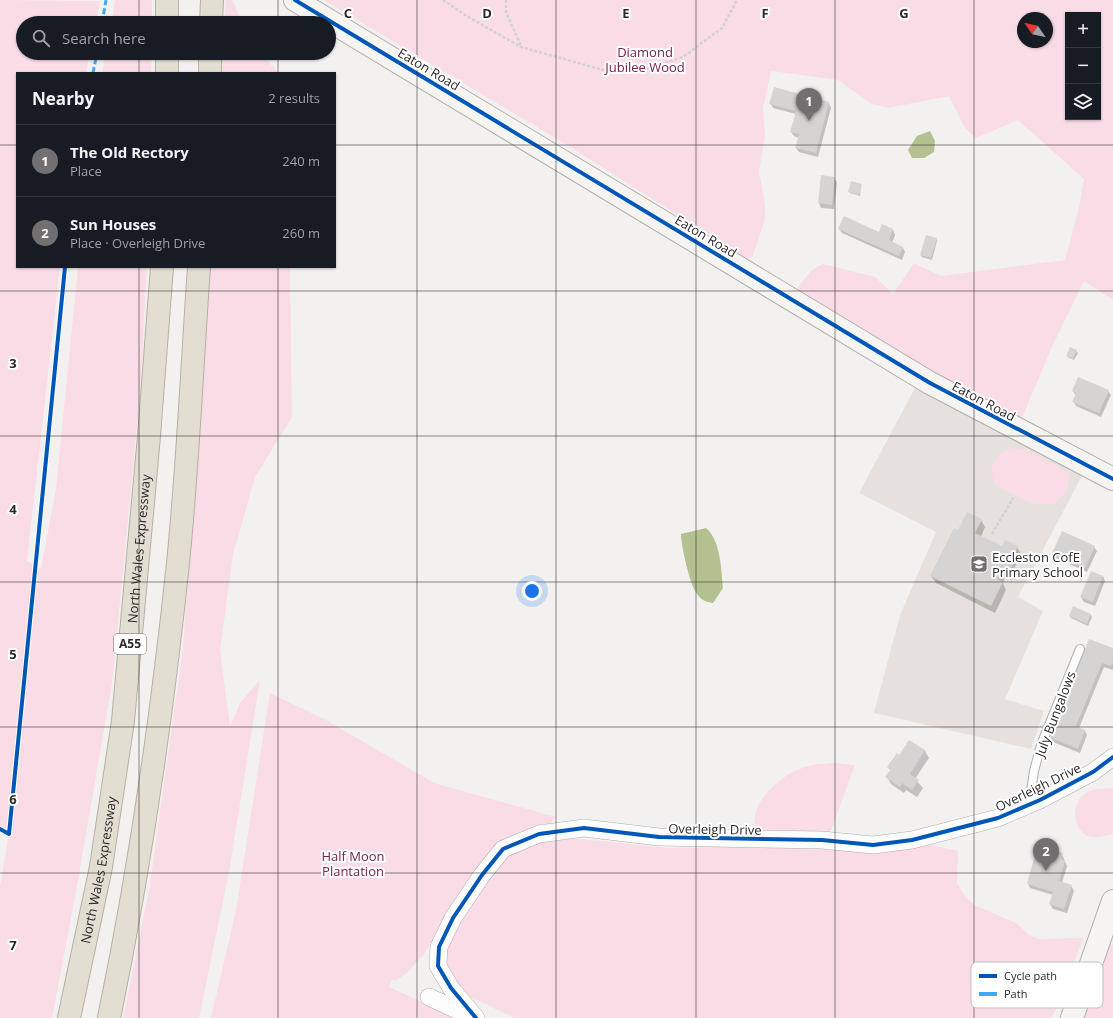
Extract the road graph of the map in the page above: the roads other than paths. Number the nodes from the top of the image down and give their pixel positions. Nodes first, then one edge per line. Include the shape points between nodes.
1 (167, 0) edge
2 (212, 0) edge
3 (295, 0) edge
4 (167, 16) edge
5 (211, 16) edge
6 (322, 16) edge
7 (336, 25) edge
8 (167, 60) edge
9 (210, 60) edge
10 (167, 72) edge
11 (210, 72) edge
12 (162, 268) edge
13 (199, 268) edge
14 (1113, 479) edge
15 (1080, 649) dead end
16 (1113, 757) edge
17 (1029, 804) junction
18 (1113, 901) edge
19 (1092, 962) edge
20 (429, 997) dead end
21 (1076, 1008) edge
22 (69, 1018) edge
23 (109, 1018) edge
24 (475, 1018) edge
25 (1072, 1018) edge

1 - 4 highway
2 - 5 highway
3 - 6 street, Eaton Road
7 - 14 street, Eaton Road via 930,383
8 - 10 highway
9 - 11 highway
12 - 22 highway, North Wales Expressway / A55 via 123,721 101,867
13 - 23 highway via 178,561 158,736 128,927
15 - 17 lane, July Bungalows via 1041,745
16 - 17 street, Overleigh Drive via 1093,772
17 - 24 street, Overleigh Drive via 998,818 948,833 873,845 822,840 659,838 584,828 539,834 503,849 453,918 439,947 438,966 451,988
18 - 19 street
20 - 24 street
21 - 25 street

